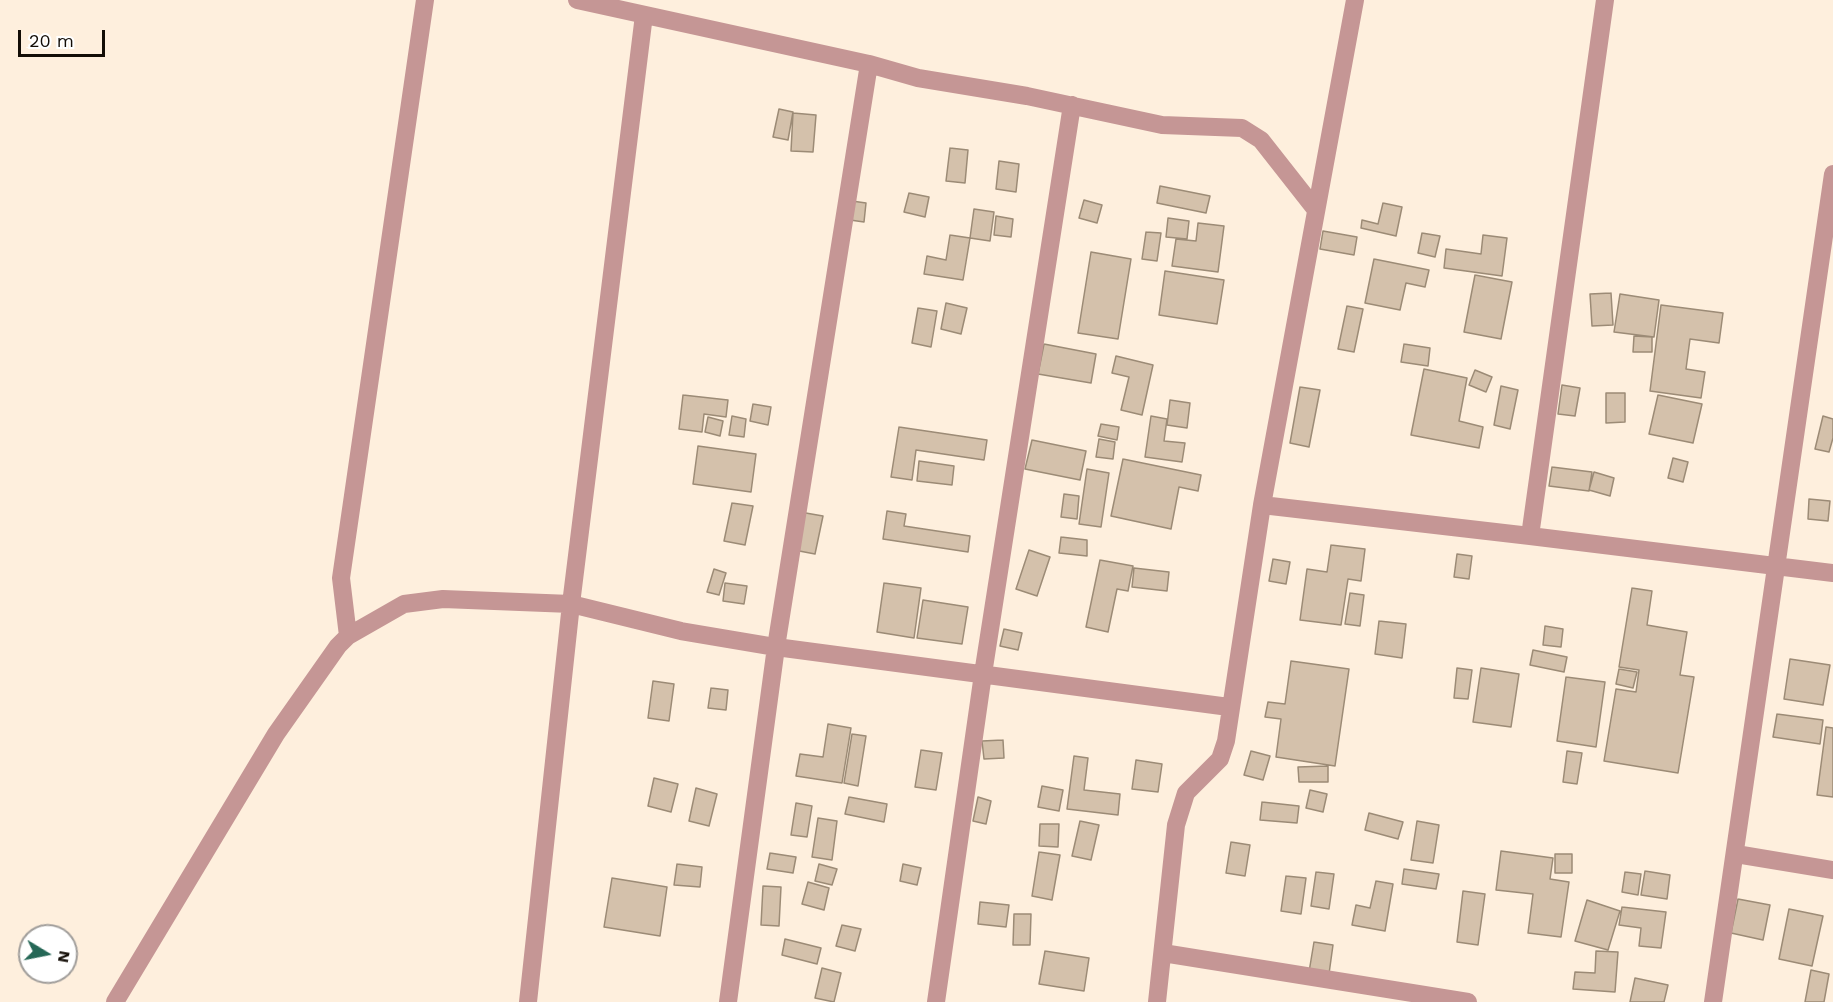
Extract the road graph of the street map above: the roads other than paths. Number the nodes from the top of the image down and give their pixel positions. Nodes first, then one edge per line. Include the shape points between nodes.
1 (425, 0) edge
2 (577, 0) edge
3 (1355, 0) edge
4 (1605, 0) edge
5 (644, 15) junction
6 (869, 64) junction
7 (1072, 105) junction
8 (1833, 174) edge
9 (1316, 210) junction
10 (1262, 505) junction
11 (1530, 536) junction
12 (1776, 566) junction
13 (1833, 573) edge
14 (571, 604) junction
15 (348, 636) junction
16 (776, 646) junction
17 (983, 674) junction
18 (1229, 707) junction
19 (1736, 854) junction
20 (1833, 870) edge
21 (1163, 953) junction
22 (116, 1002) edge
23 (528, 1002) edge
24 (728, 1002) edge
25 (936, 1002) edge
26 (1157, 1002) edge
27 (1468, 1002) edge
28 (1713, 1002) edge

1 - 15 street via 341,578
2 - 5 street
3 - 9 street
4 - 11 street
5 - 6 street
5 - 14 street
6 - 7 street via 918,78
6 - 16 street
7 - 9 street via 1162,125 1242,128 1262,141
7 - 17 street
8 - 12 street
9 - 10 street
10 - 11 street
10 - 18 street
11 - 12 street
12 - 13 street
12 - 19 street
14 - 15 street via 421,600 388,611
14 - 16 street via 681,631
14 - 23 street
15 - 22 street via 276,734
16 - 17 street
16 - 24 street
17 - 18 street
17 - 25 street
18 - 21 street via 1220,759 1186,793 1176,825
19 - 20 street
19 - 28 street
21 - 26 street
21 - 27 street

